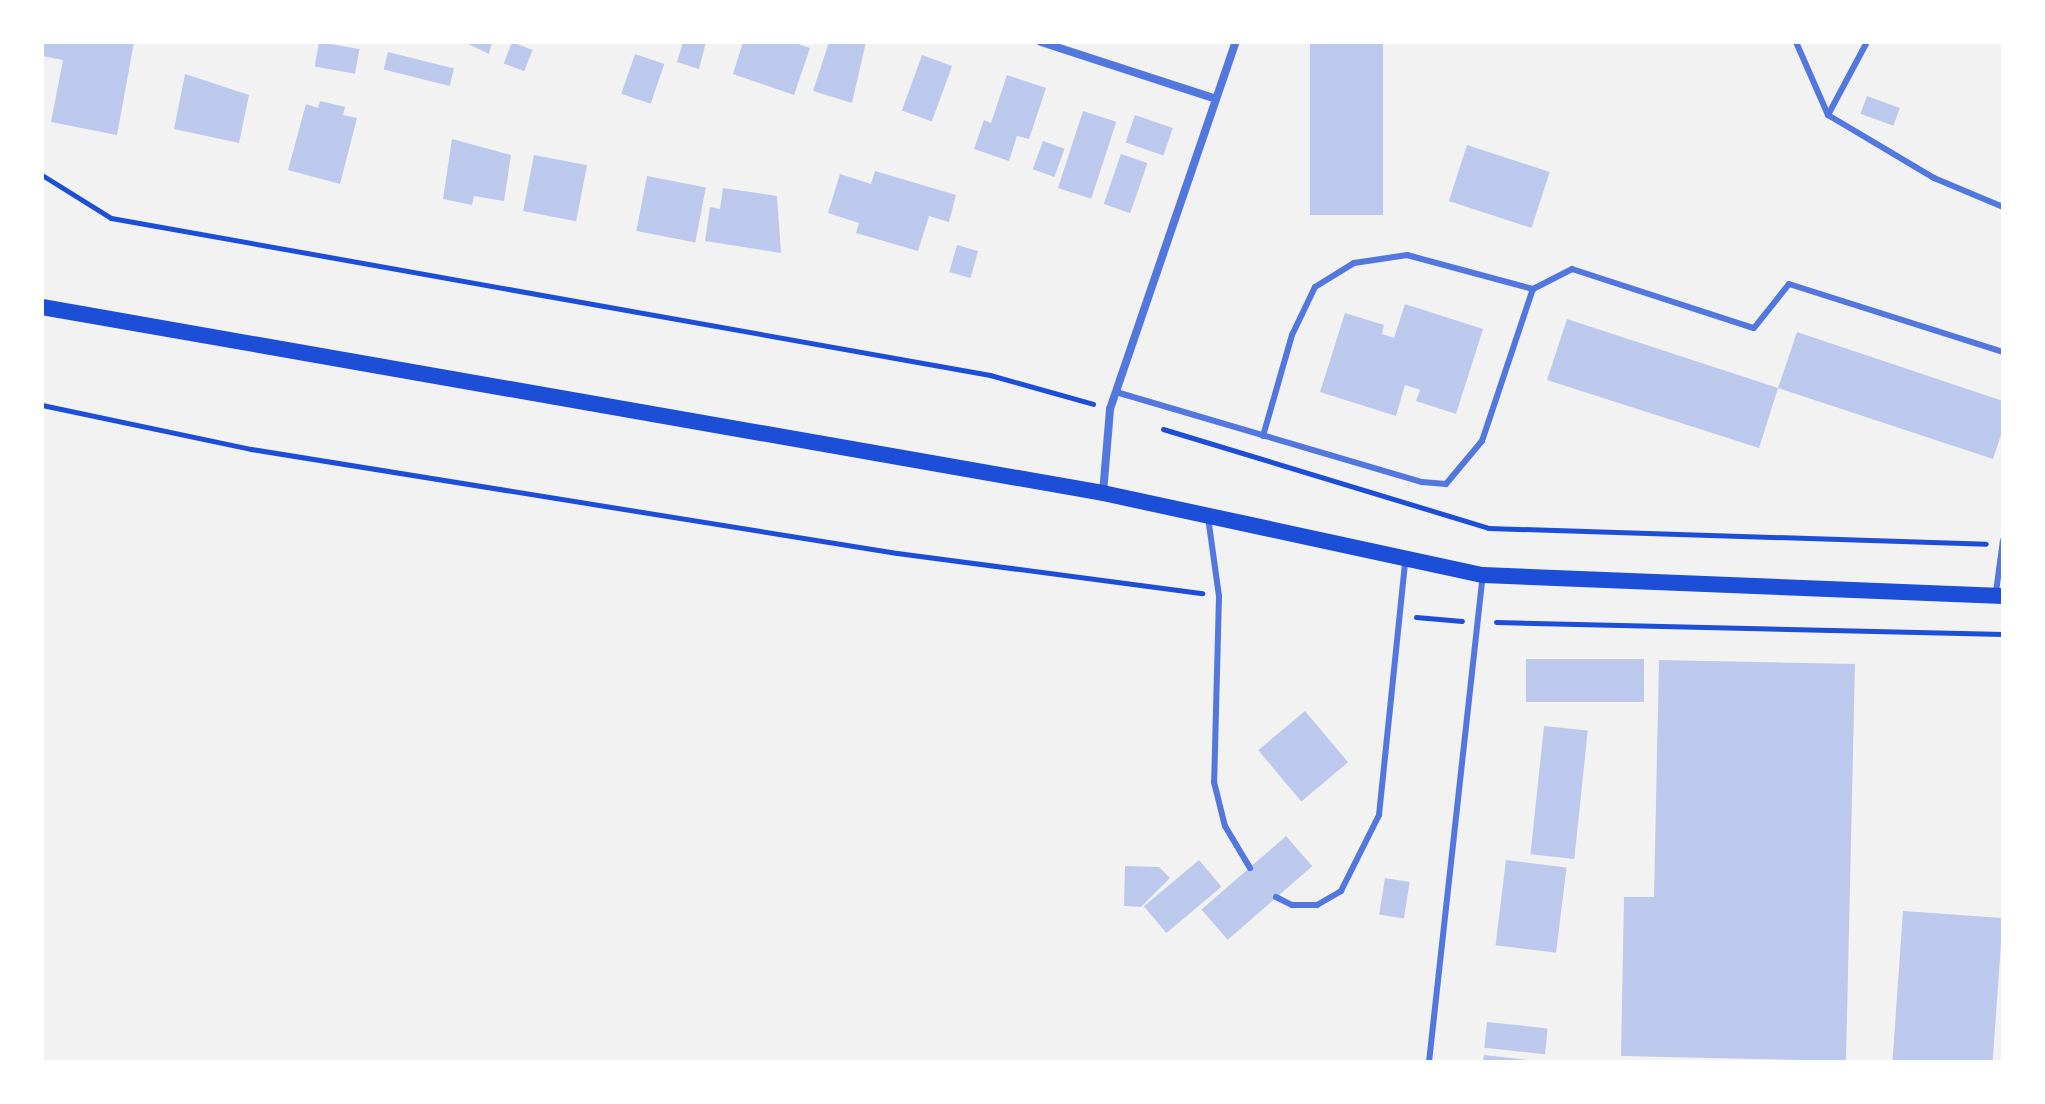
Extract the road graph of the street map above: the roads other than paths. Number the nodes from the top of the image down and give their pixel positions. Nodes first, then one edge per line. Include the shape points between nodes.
1 (1041, 42) edge
2 (1236, 42) edge
3 (1796, 42) edge
4 (1867, 42) edge
5 (1216, 99) junction
6 (1828, 115) junction
7 (2003, 207) edge
8 (1533, 289) junction
9 (42, 307) edge
10 (2003, 352) edge
11 (1116, 392) junction
12 (1263, 436) junction
13 (1103, 493) junction
14 (1208, 514) junction
15 (2003, 542) edge
16 (1405, 562) junction
17 (1483, 575) junction
18 (1999, 596) edge
19 (1250, 868) dead end
20 (1276, 897) dead end
21 (1429, 1062) edge

1 - 5 street
2 - 5 street
3 - 6 lane
4 - 6 lane
5 - 11 street
6 - 7 lane via 1934,178
8 - 10 lane via 1572,269 1754,328 1789,284
8 - 12 lane via 1407,255 1354,263 1315,287 1292,335
8 - 12 lane via 1482,441 1446,484
9 - 13 main road
11 - 12 lane
11 - 13 street
13 - 14 main road
14 - 16 main road
14 - 19 lane via 1219,596 1214,782 1225,826
15 - 18 lane
16 - 17 main road
16 - 20 lane via 1379,815 1341,891 1317,905 1292,905
17 - 18 main road
17 - 21 lane

